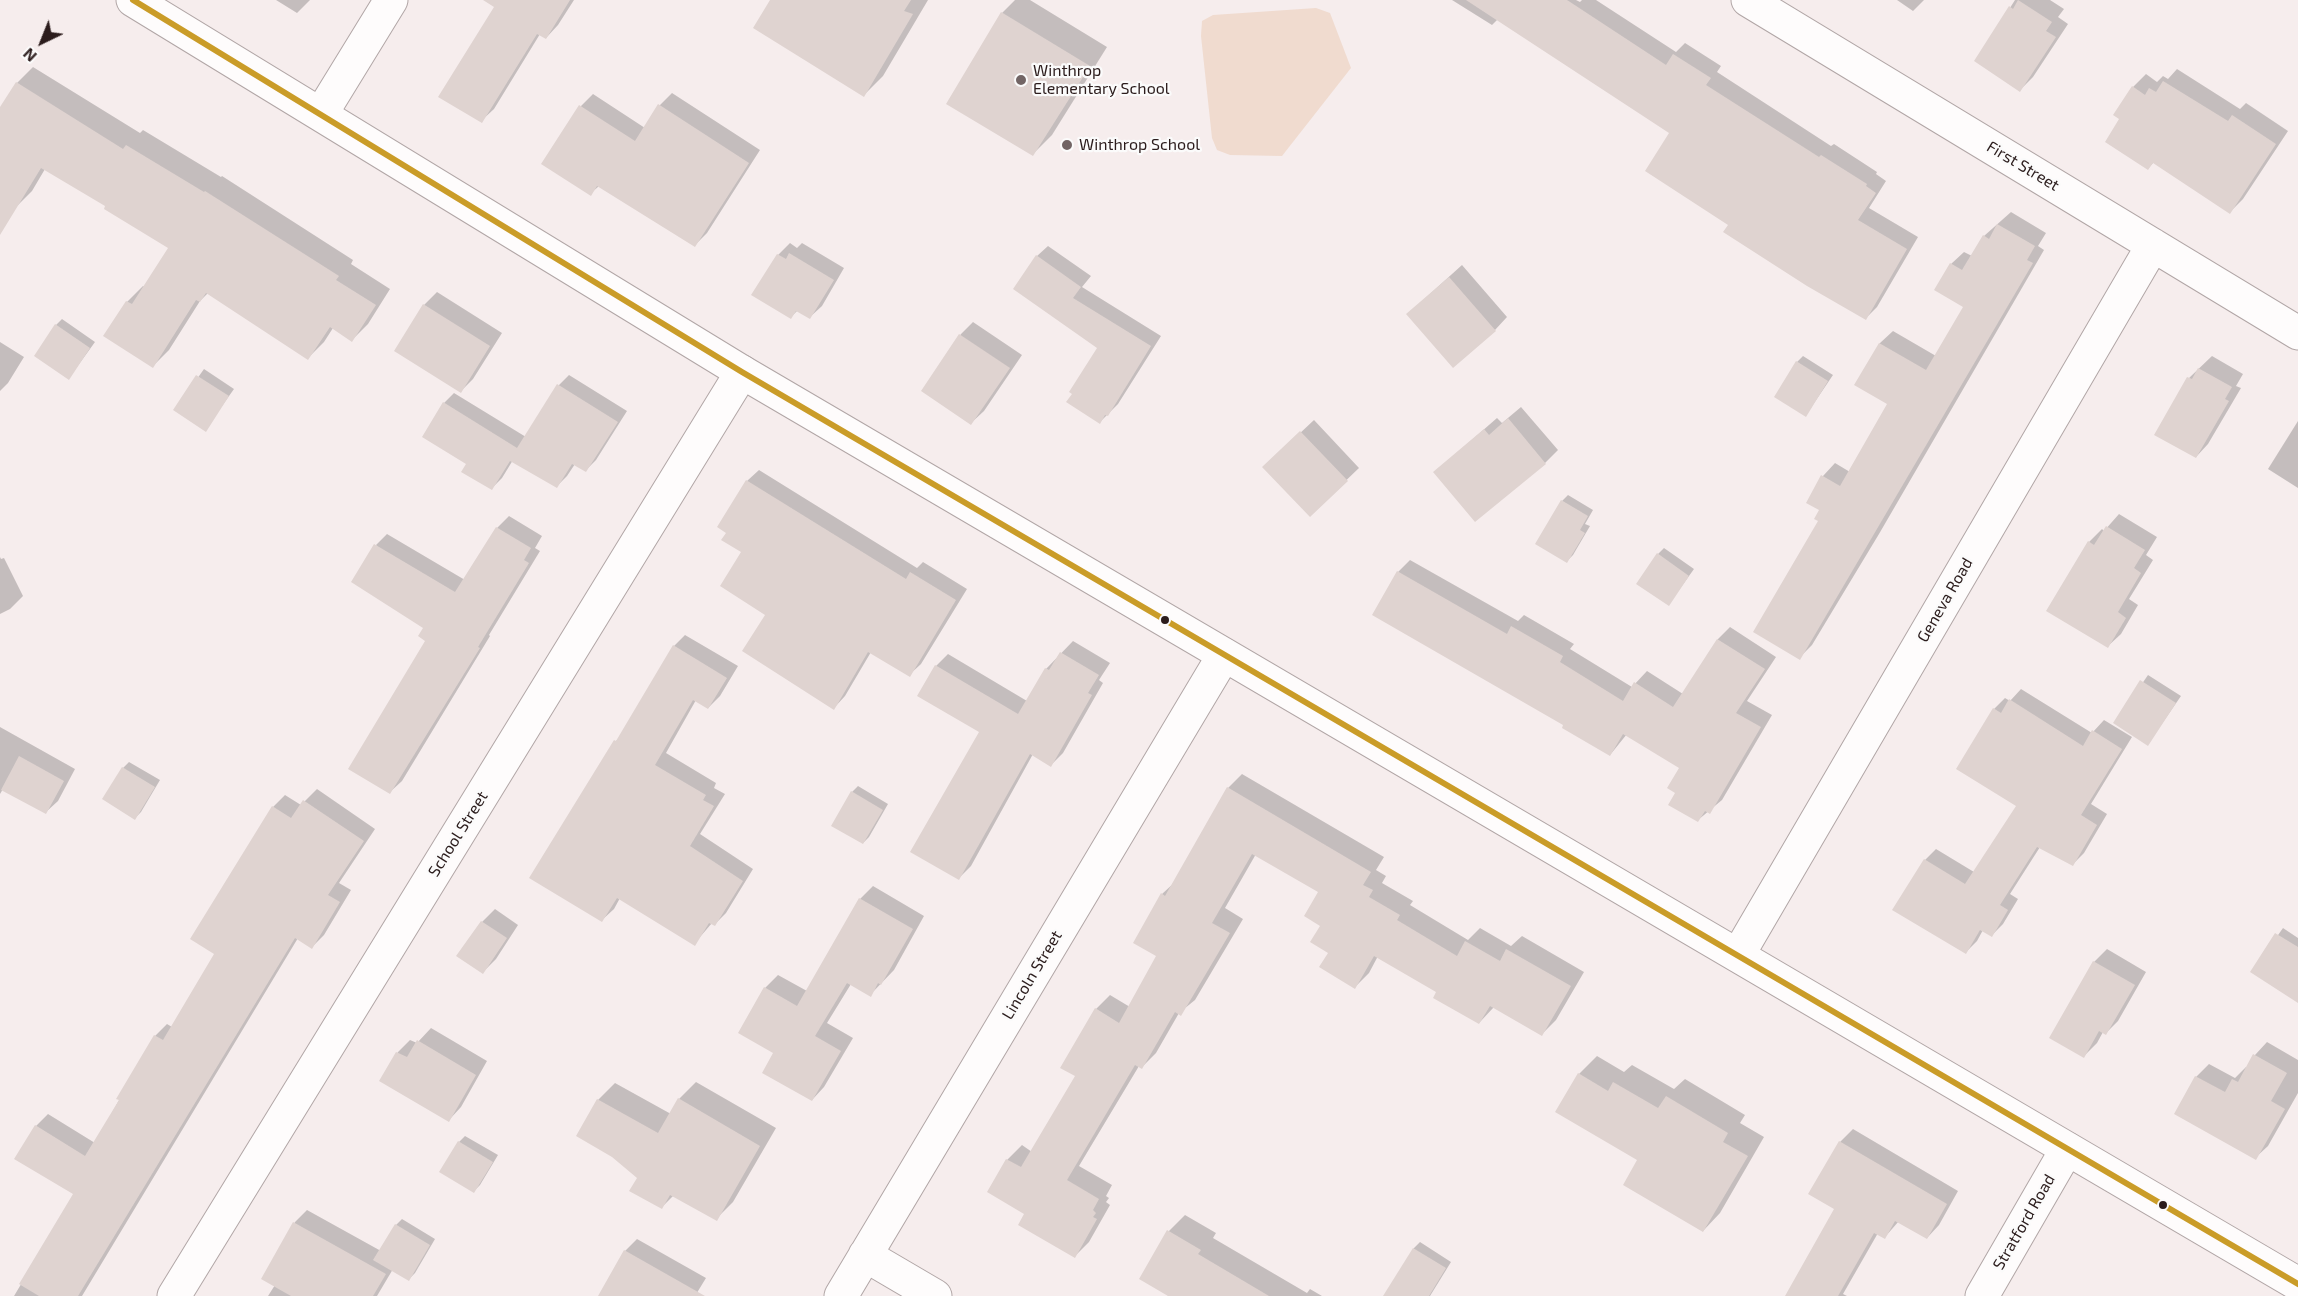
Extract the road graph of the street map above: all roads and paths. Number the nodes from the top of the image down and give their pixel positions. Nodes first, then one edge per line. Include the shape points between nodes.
1 (134, 0) edge
2 (391, 0) edge
3 (1748, 0) edge
4 (321, 114) junction
5 (2153, 245) junction
6 (2298, 333) edge
7 (742, 372) junction
8 (1224, 655) junction
9 (1738, 955) junction
10 (2067, 1149) junction
11 (865, 1255) junction
12 (2298, 1284) edge
13 (174, 1296) edge
14 (841, 1296) edge
15 (935, 1296) edge
16 (1982, 1296) edge

1 - 4 street
2 - 4 street
3 - 5 street, First Street
4 - 7 street
5 - 6 street, First Street
5 - 9 street, Geneva Road
7 - 8 street
7 - 13 street, School Street
8 - 9 street
8 - 11 street, Lincoln Street
9 - 10 street
10 - 12 street
10 - 16 street, Stratford Road
11 - 14 street, Lincoln Street
11 - 15 street

